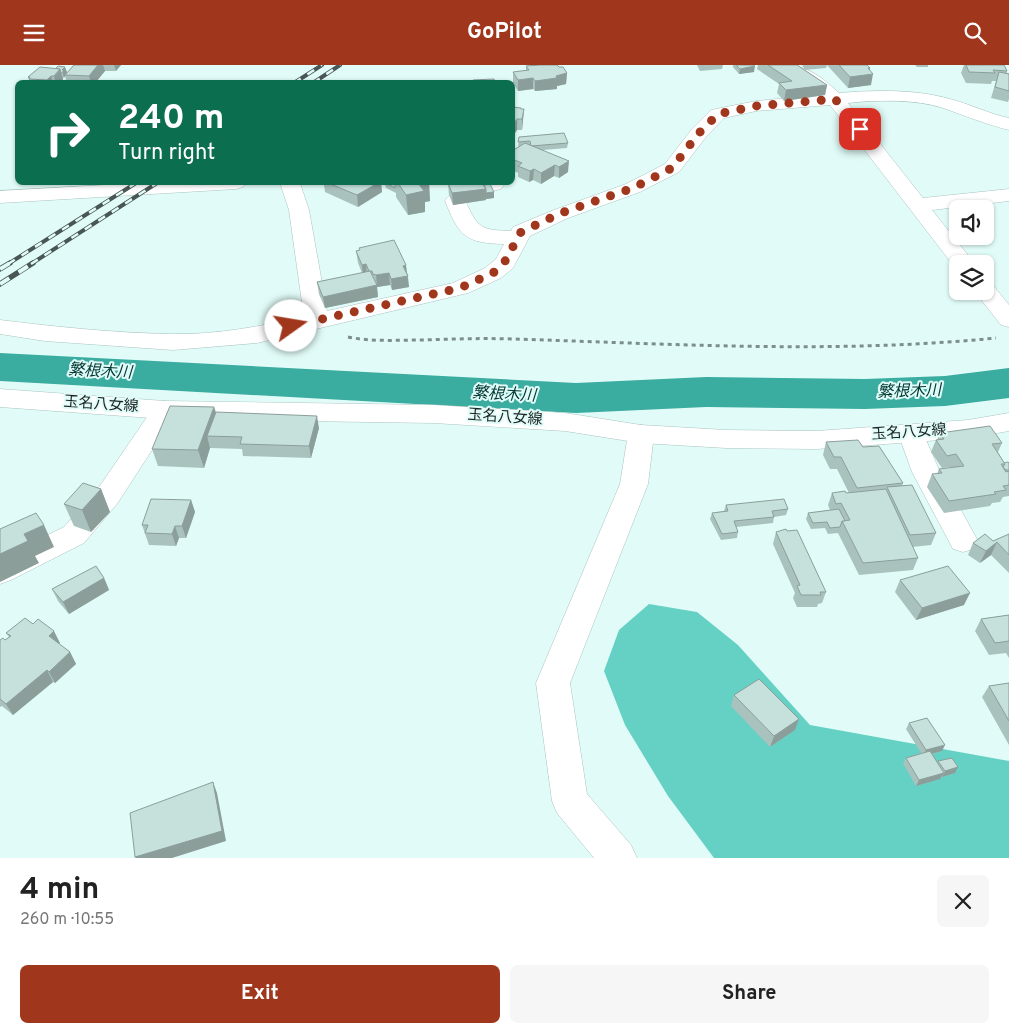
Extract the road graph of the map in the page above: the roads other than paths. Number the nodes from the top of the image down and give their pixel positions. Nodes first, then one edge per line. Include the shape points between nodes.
1 (783, 65) edge
2 (835, 99) junction
3 (1009, 124) edge
4 (202, 185) edge
5 (291, 185) edge
6 (494, 185) dead end
7 (1009, 195) edge
8 (0, 197) edge
9 (918, 205) junction
10 (518, 238) junction
11 (957, 255) edge
12 (990, 300) edge
13 (317, 321) junction
14 (0, 327) edge
15 (1005, 329) edge
16 (0, 398) edge
17 (165, 410) junction
18 (1009, 422) edge
19 (911, 433) junction
20 (641, 434) junction
21 (962, 541) dead end
22 (0, 572) edge
23 (618, 858) edge

1 - 2 street via 815,81
2 - 3 street via 911,97 946,103
2 - 9 street
2 - 10 street via 756,106 718,114 672,168 633,188 533,225 521,232
4 - 8 street
5 - 13 street via 299,210
6 - 10 street via 468,191 455,201 465,225 484,237
7 - 9 street
9 - 11 street
10 - 13 street via 504,263 493,273 460,288
12 - 15 street
13 - 14 street via 257,335 173,342
16 - 17 street, 玉名八女線
17 - 20 street, 玉名八女線 via 434,414 565,422
17 - 22 street via 107,497 74,535
18 - 19 street, 玉名八女線
19 - 20 street, 玉名八女線 via 817,441
19 - 21 street via 926,472
20 - 23 street via 634,483 553,683 570,801

